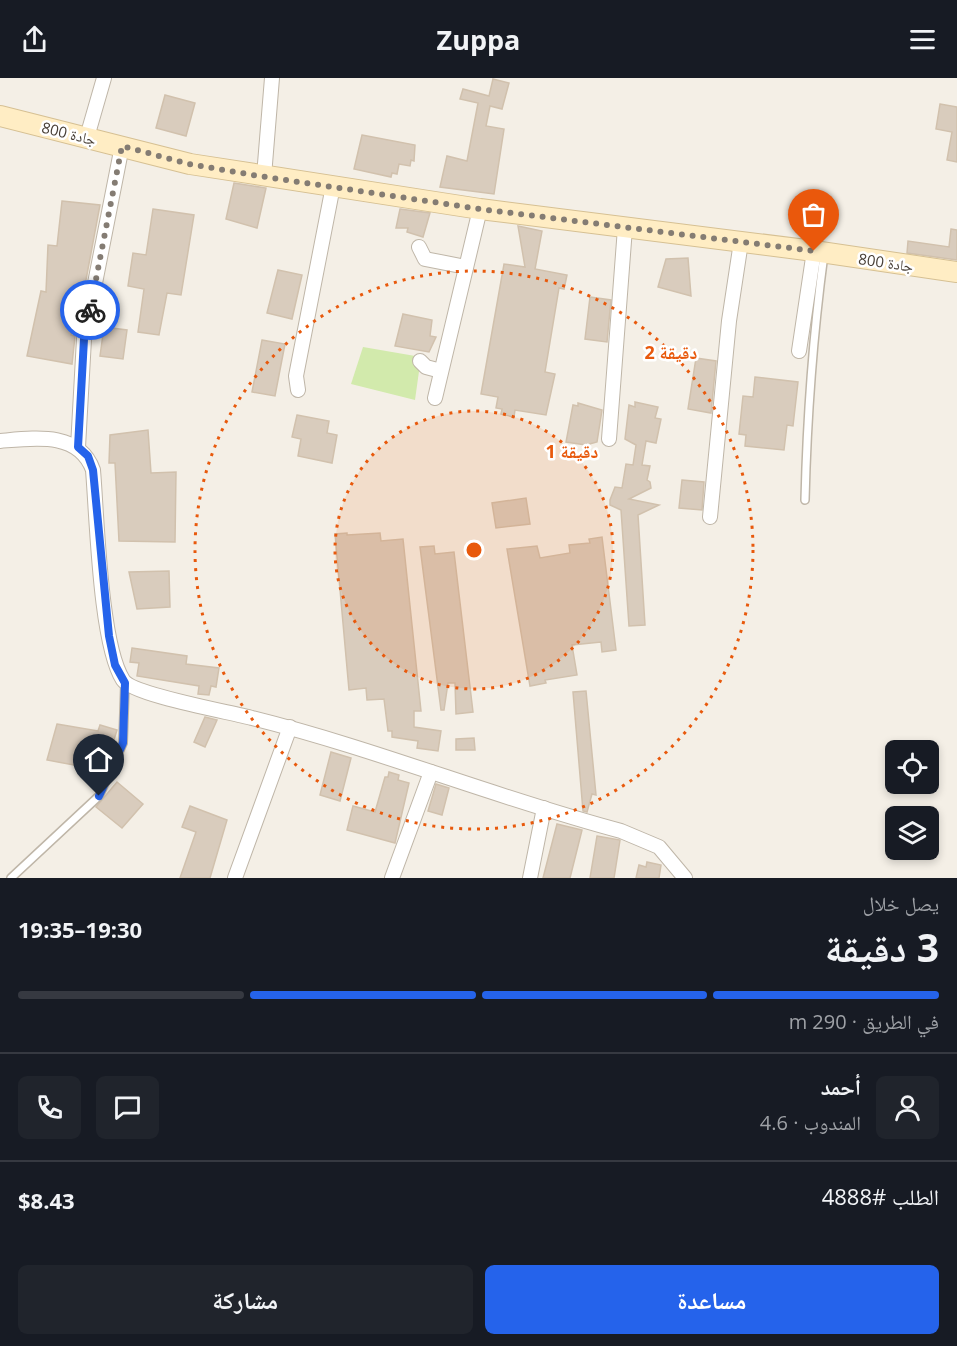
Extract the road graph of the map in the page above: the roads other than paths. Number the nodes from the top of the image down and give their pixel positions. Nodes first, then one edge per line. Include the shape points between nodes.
1 (104, 78) edge
2 (272, 78) edge
3 (0, 116) edge
4 (87, 138) junction
5 (122, 146) junction
6 (264, 176) junction
7 (333, 186) junction
8 (480, 209) junction
9 (625, 228) junction
10 (741, 242) junction
11 (419, 247) dead end
12 (819, 252) junction
13 (466, 267) junction
14 (957, 272) edge
15 (799, 351) dead end
16 (420, 361) dead end
17 (441, 371) junction
18 (298, 390) dead end
19 (435, 398) dead end
20 (609, 439) dead end
21 (0, 441) edge
22 (78, 447) junction
23 (805, 500) dead end
24 (710, 517) dead end
25 (125, 683) junction
26 (290, 727) junction
27 (431, 772) junction
28 (544, 808) junction
29 (10, 878) edge
30 (235, 878) edge
31 (392, 878) edge
32 (530, 878) edge
33 (685, 878) edge

1 - 4 street
2 - 6 street
3 - 4 main road, جادة 800
4 - 5 main road, جادة 800
5 - 6 main road, جادة 800 via 189,164
5 - 22 street via 84,339
6 - 7 main road, جادة 800
7 - 8 main road, جادة 800
7 - 18 street via 296,376
8 - 9 main road, جادة 800
8 - 13 street
9 - 10 main road, جادة 800
9 - 20 street
10 - 12 main road, جادة 800
10 - 24 street via 729,321
11 - 13 street via 425,259
12 - 14 main road, جادة 800
12 - 15 street
12 - 23 lane
13 - 17 street
16 - 17 street
17 - 19 street
21 - 22 street via 40,438
22 - 25 street via 88,456 93,470 109,636 115,665
25 - 26 street via 148,693
25 - 29 lane via 123,743 99,796
26 - 27 street
26 - 30 street
27 - 28 street
27 - 31 street
28 - 32 street
28 - 33 street via 653,844 667,854

